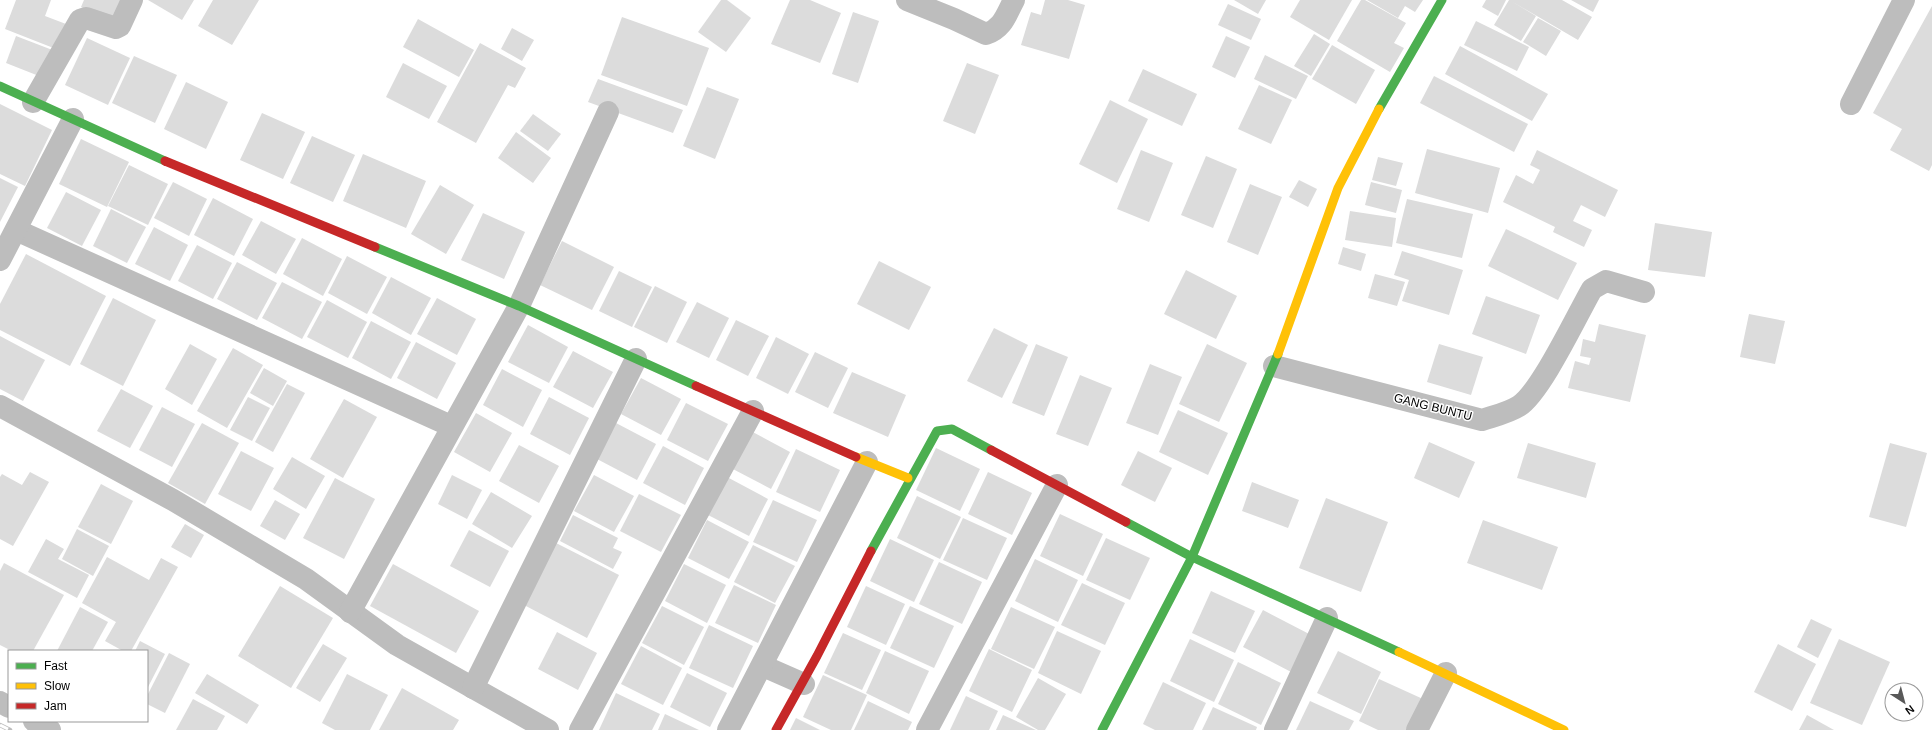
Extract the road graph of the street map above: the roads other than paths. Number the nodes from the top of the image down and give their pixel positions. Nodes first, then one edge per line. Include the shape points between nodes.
1 (132, 0) edge
2 (907, 0) edge
3 (1014, 0) edge
4 (1442, 0) edge
5 (1904, 0) edge
6 (0, 86) edge
7 (33, 102) junction
8 (1851, 104) dead end
9 (608, 112) dead end
10 (73, 119) junction
11 (6, 245) edge
12 (1644, 292) dead end
13 (519, 306) junction
14 (636, 359) junction
15 (1274, 366) junction
16 (0, 406) edge
17 (753, 411) junction
18 (452, 426) junction
19 (867, 462) junction
20 (908, 478) junction
21 (1057, 485) junction
22 (1192, 557) junction
23 (350, 612) junction
24 (1327, 618) junction
25 (763, 666) junction
26 (1446, 673) junction
27 (804, 684) junction
28 (473, 688) junction
29 (36, 722) edge
30 (50, 730) edge
31 (548, 730) edge
32 (580, 730) edge
33 (728, 730) edge
34 (776, 730) edge
35 (927, 730) edge
36 (1102, 730) edge
37 (1275, 730) edge
38 (1417, 730) edge
39 (1564, 730) edge

1 - 7 street via 120,26 116,28 86,18 80,20
2 - 3 street via 986,34 1002,25
4 - 15 street via 1391,87 1338,188
5 - 8 street
6 - 7 street
7 - 10 street
9 - 13 street
10 - 11 street
10 - 13 street via 166,162
11 - 18 street
12 - 15 street, GANG BUNTU via 1606,281 1592,289 1535,390 1520,406 1482,420
13 - 14 street
13 - 18 street
14 - 17 street
14 - 28 street
15 - 22 street
16 - 23 street via 180,504 306,579
17 - 19 street
17 - 32 street
18 - 23 street
19 - 20 street
19 - 25 street
20 - 21 street via 937,431 952,428
20 - 27 street
21 - 22 street
21 - 35 street
22 - 24 street
22 - 36 street
23 - 28 street via 397,645
24 - 26 street
24 - 37 street
25 - 27 street
25 - 33 street
26 - 38 street
26 - 39 street
27 - 34 street
28 - 31 street
29 - 30 street

